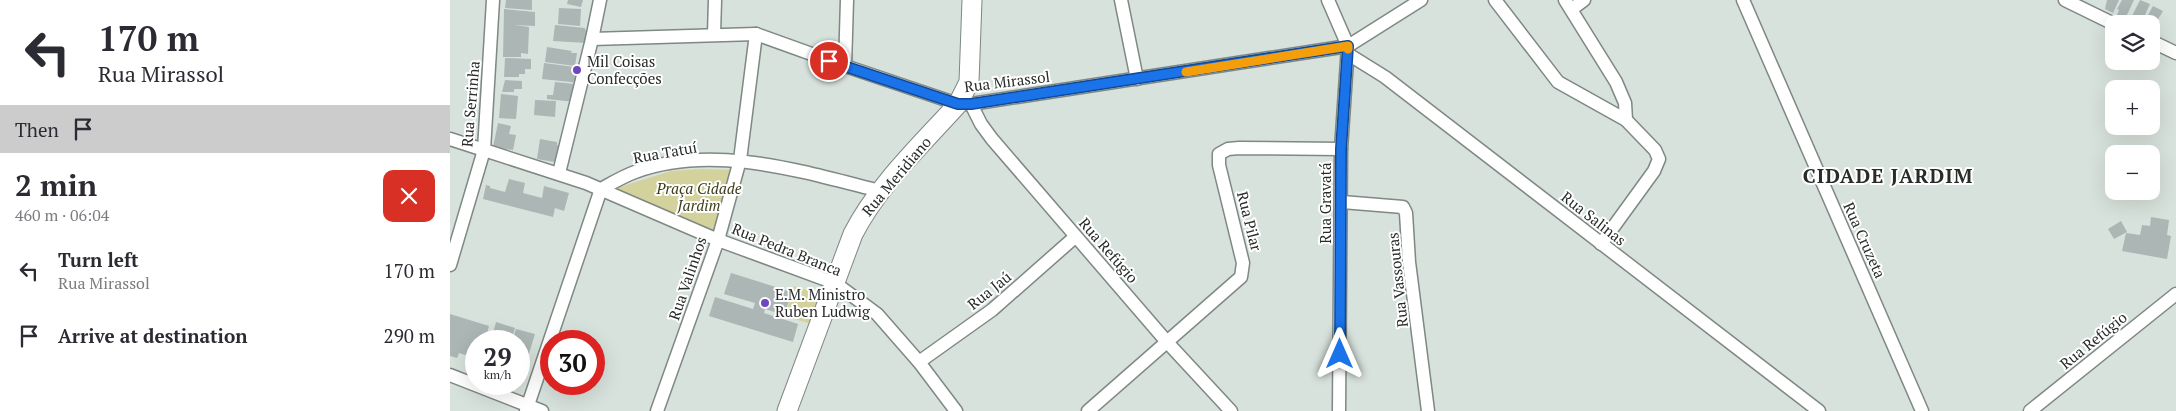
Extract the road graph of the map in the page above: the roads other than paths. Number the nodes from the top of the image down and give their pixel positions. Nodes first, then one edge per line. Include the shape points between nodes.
1 (494, 0) edge
2 (600, 0) edge
3 (715, 0) edge
4 (847, 0) edge
5 (972, 0) edge
6 (1121, 0) edge
7 (1328, 0) edge
8 (1421, 0) edge
9 (1495, 0) edge
10 (1584, 0) edge
11 (1743, 0) edge
12 (2065, 0) edge
13 (1569, 5) edge
14 (2105, 20) edge
15 (714, 34) junction
16 (756, 34) junction
17 (592, 39) junction
18 (2160, 45) edge
19 (1348, 50) junction
20 (2176, 53) edge
21 (845, 66) junction
22 (1137, 80) junction
23 (964, 104) junction
24 (1626, 120) junction
25 (450, 139) edge
26 (1341, 149) junction
27 (484, 150) junction
28 (740, 160) junction
29 (559, 173) junction
30 (601, 189) junction
31 (880, 191) junction
32 (1342, 202) junction
33 (1076, 237) junction
34 (718, 240) junction
35 (1601, 244) junction
36 (450, 265) edge
37 (835, 283) junction
38 (2176, 294) edge
39 (1168, 342) junction
40 (919, 362) junction
41 (450, 375) edge
42 (526, 408) edge
43 (542, 411) edge
44 (657, 411) edge
45 (787, 411) edge
46 (956, 411) edge
47 (1088, 411) edge
48 (1231, 411) edge
49 (1339, 411) edge
50 (1428, 411) edge
51 (1818, 411) edge
52 (1922, 411) edge
53 (2030, 411) edge

1 - 27 street, Rua Serrinha
2 - 17 street
3 - 15 street
4 - 21 street
5 - 23 street, Rua Meridiano via 970,76
6 - 22 street
7 - 19 street, Rua Gravatá
8 - 19 street, Rua Mirassol
9 - 24 street via 1558,82
10 - 13 street
11 - 52 street, Rua Cruzeta
12 - 14 street
13 - 24 street via 1622,95
15 - 16 street, Rua Mirassol
15 - 17 street, Rua Mirassol
16 - 21 street, Rua Mirassol
16 - 28 street, Rua Valinhos
17 - 29 street
18 - 20 street
19 - 22 street, Rua Mirassol
19 - 26 street, Rua Gravatá
19 - 35 street, Rua Salinas
21 - 23 street, Rua Mirassol
22 - 23 street, Rua Mirassol
23 - 31 street, Rua Meridiano
23 - 33 street, Rua Refúgio
24 - 35 street via 1655,150 1659,163
25 - 27 street, Rua Pedra Branca
26 - 32 street, Rua Gravatá
26 - 39 street, Rua Pilar via 1239,148 1218,154 1239,240 1243,272 1234,284
27 - 29 street, Rua Pedra Branca
27 - 36 street, Rua Serrinha
28 - 30 street, Rua Tatuí via 679,162 650,168
28 - 31 street, Rua Tatuí via 802,171
28 - 34 street, Rua Valinhos
29 - 30 street, Rua Pedra Branca
30 - 34 street, Rua Pedra Branca
30 - 42 street
31 - 37 street, Rua Meridiano via 853,234
32 - 49 street, Rua Gravatá
32 - 50 street, Rua Vassouras via 1394,205 1403,207 1406,213
33 - 39 street, Rua Refúgio
33 - 40 street, Rua Jaú via 992,310
34 - 37 street, Rua Pedra Branca
34 - 44 street, Rua Valinhos
35 - 51 street, Rua Salinas
37 - 40 street, Rua Pedra Branca via 877,314
37 - 45 street, Rua Meridiano
38 - 53 street, Rua Refúgio
39 - 47 street, Rua Pilar
39 - 48 street, Rua Refúgio
40 - 46 street, Rua Pedra Branca
41 - 42 street
42 - 43 street

